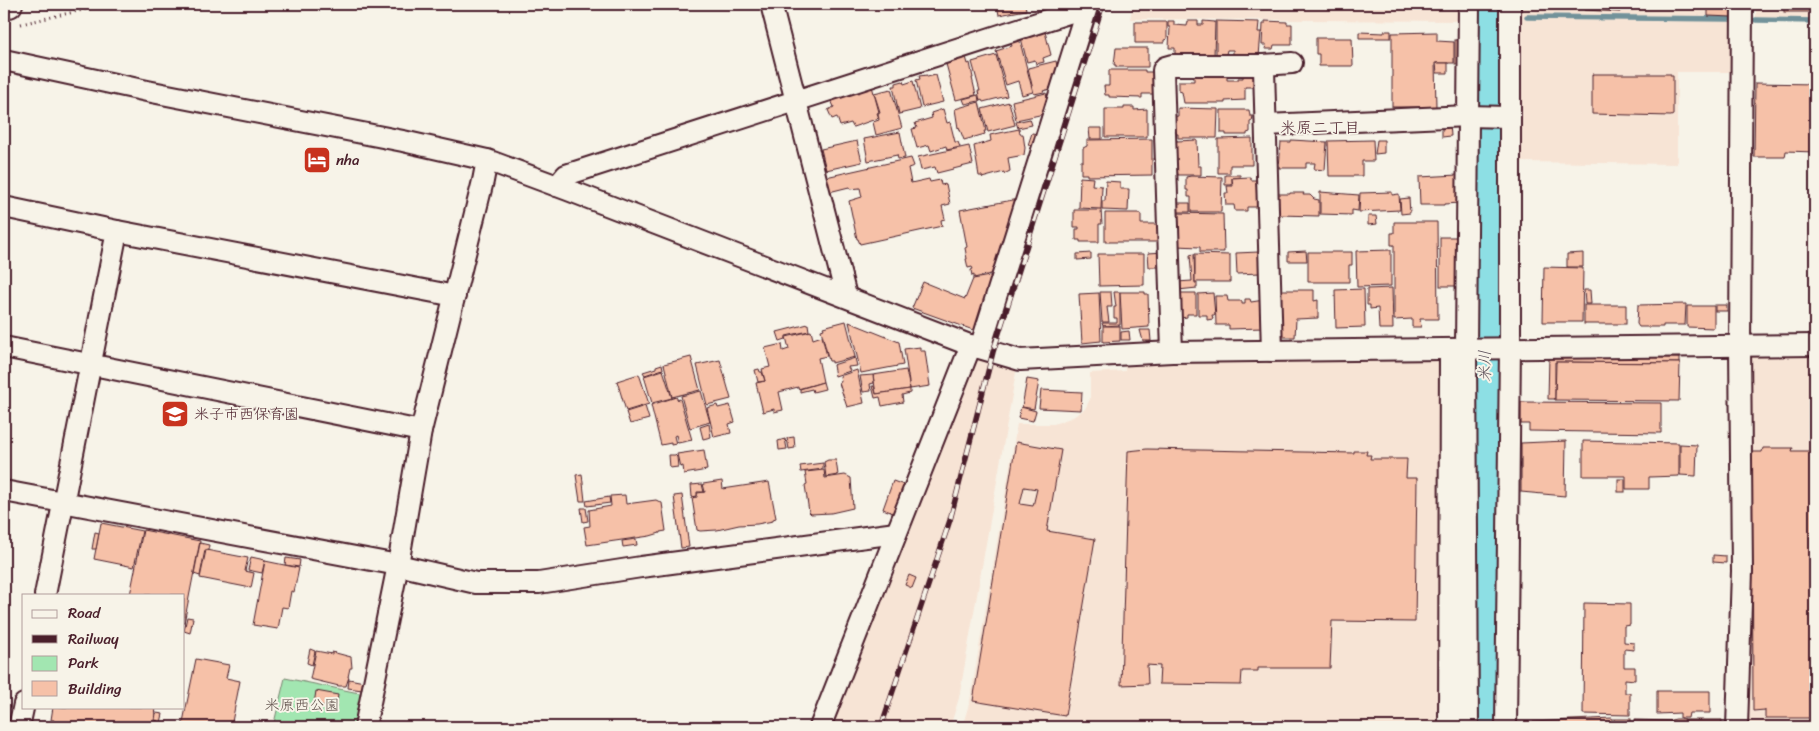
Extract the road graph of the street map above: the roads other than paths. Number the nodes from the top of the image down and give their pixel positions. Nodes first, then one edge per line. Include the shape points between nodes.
1 (771, 4) edge
2 (1470, 4) edge
3 (1510, 4) edge
4 (1742, 4) edge
5 (1087, 5) edge
6 (4, 60) edge
7 (1292, 63) dead end
8 (1262, 65) junction
9 (797, 100) junction
10 (1470, 117) junction
11 (1505, 117) junction
12 (1266, 125) junction
13 (487, 160) junction
14 (557, 186) junction
15 (4, 207) edge
16 (117, 231) junction
17 (455, 296) junction
18 (846, 296) junction
19 (1815, 345) edge
20 (4, 346) edge
21 (976, 346) junction
22 (1740, 346) junction
23 (1503, 347) junction
24 (1462, 349) junction
25 (1272, 351) junction
26 (1172, 352) junction
27 (92, 364) junction
28 (421, 431) junction
29 (4, 491) edge
30 (64, 502) junction
31 (896, 533) junction
32 (398, 565) junction
33 (46, 594) edge
34 (23, 708) edge
35 (19, 727) edge
36 (364, 727) edge
37 (820, 727) edge
38 (1449, 727) edge
39 (1468, 727) edge
40 (1506, 727) edge
41 (1737, 727) edge

1 - 9 street
2 - 10 street
3 - 11 street
4 - 22 street
5 - 9 street
5 - 21 street
6 - 13 street
7 - 8 street
8 - 12 street
8 - 26 street via 1172,65 1163,70
9 - 14 street via 566,175
9 - 18 street
10 - 11 street
10 - 12 street
10 - 24 street
11 - 23 street
12 - 25 street
13 - 14 street
13 - 17 street
14 - 18 street
15 - 16 street
16 - 17 street
16 - 27 street
17 - 28 street
18 - 21 street
19 - 22 street
20 - 27 street
21 - 26 street via 1020,360
21 - 31 street
22 - 23 street
22 - 41 street via 1742,571
23 - 24 street
23 - 40 street
24 - 25 street
24 - 38 street
24 - 39 street
25 - 26 street
27 - 28 street
27 - 30 street
28 - 32 street
29 - 30 street
30 - 32 street
30 - 33 street
31 - 32 street via 538,583 476,583
31 - 37 street
32 - 36 street
34 - 35 street

